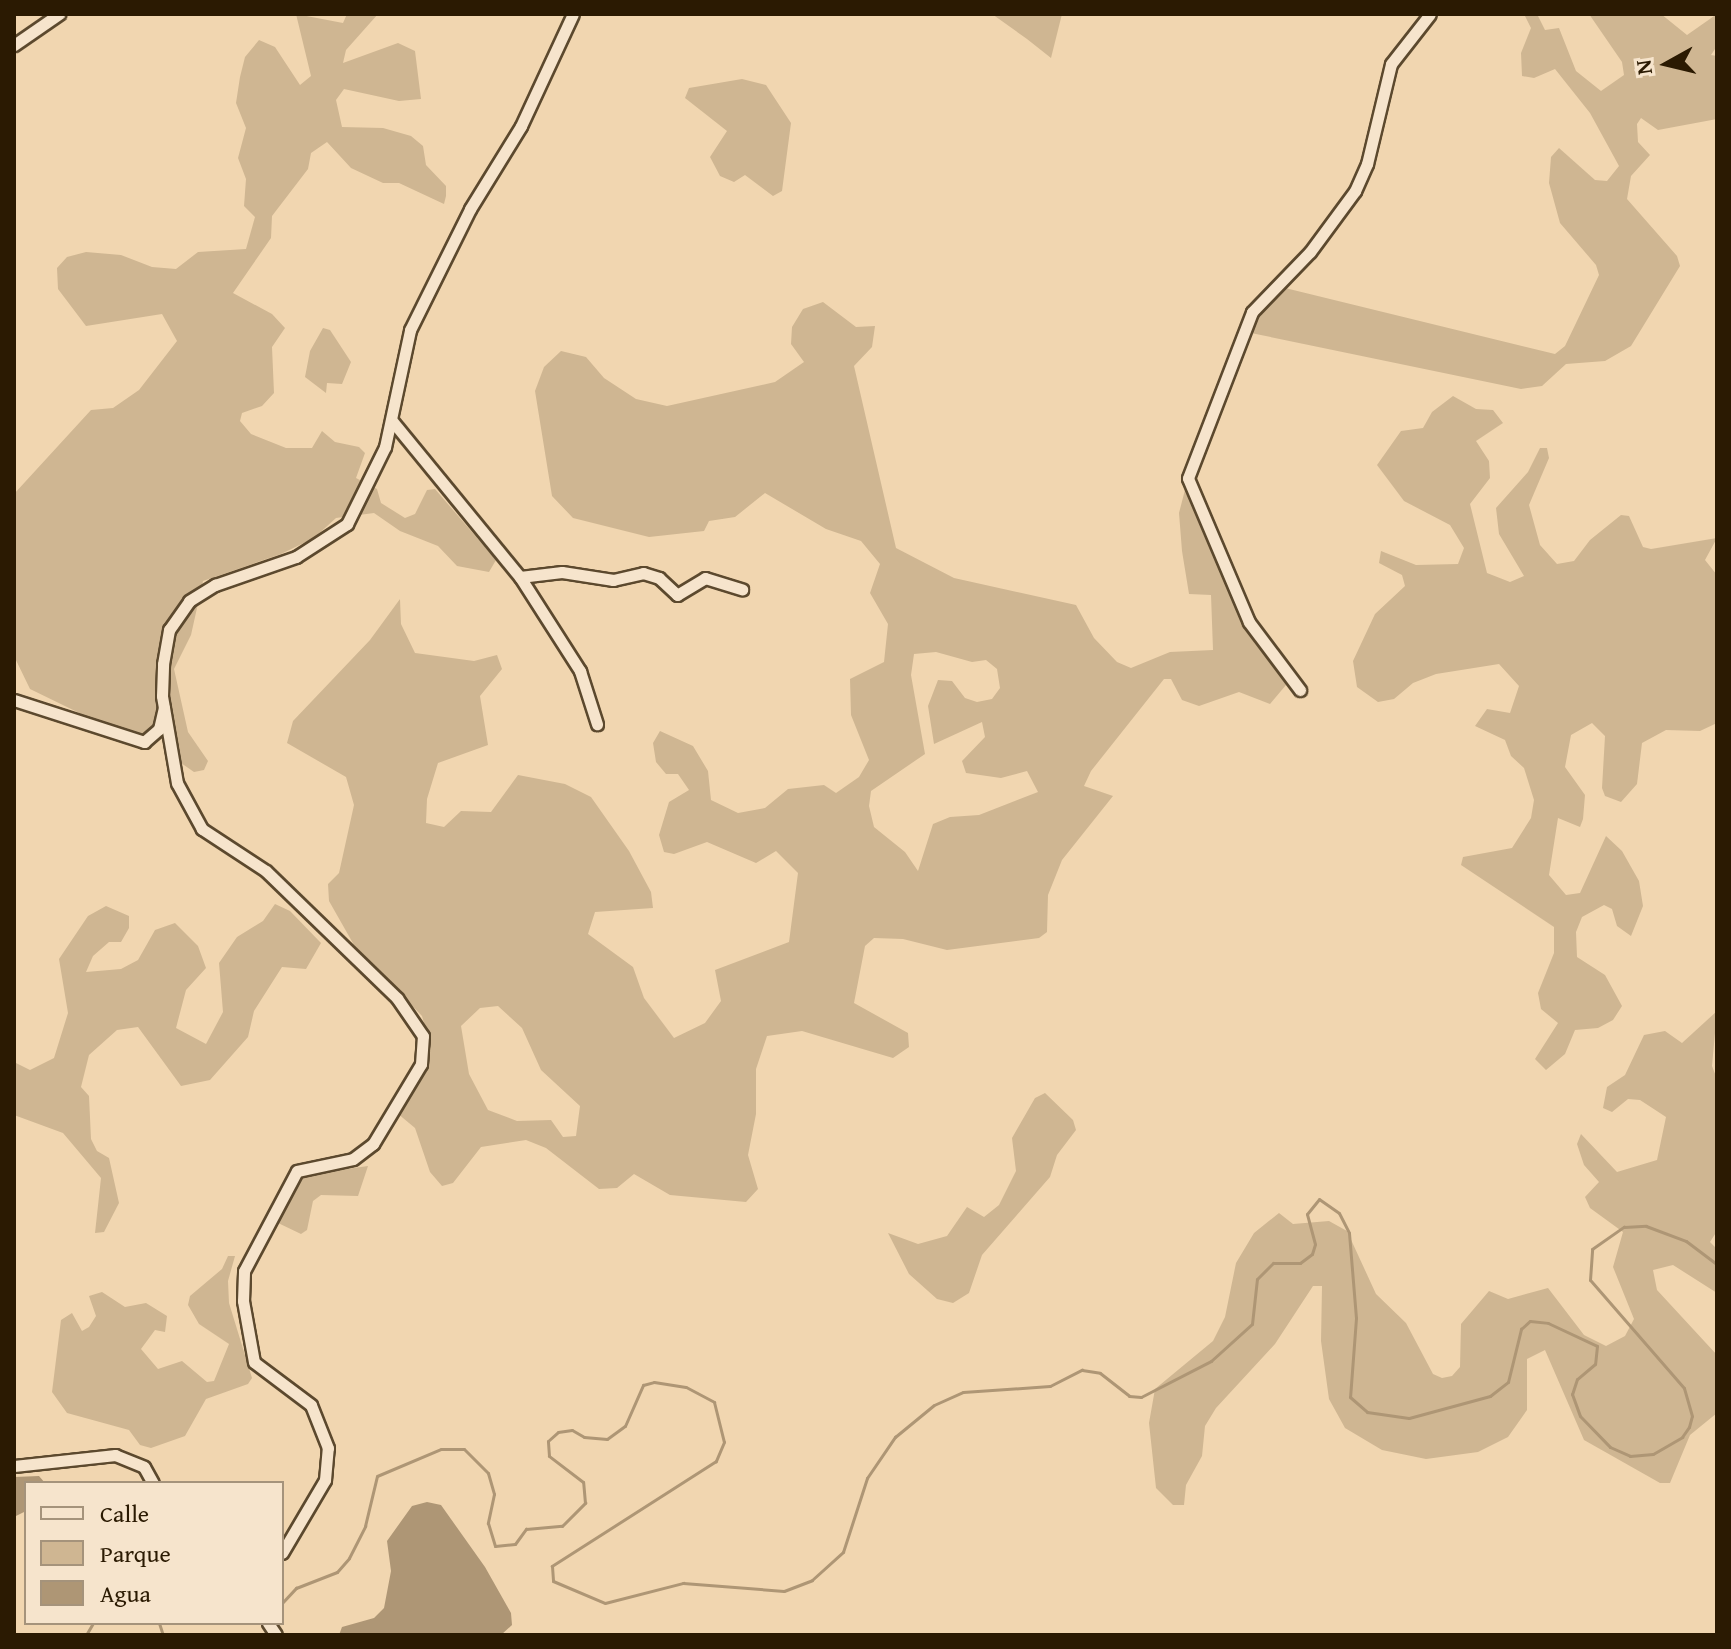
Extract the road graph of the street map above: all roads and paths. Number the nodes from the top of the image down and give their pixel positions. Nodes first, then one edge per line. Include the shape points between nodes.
1 (59, 14) edge
2 (573, 14) edge
3 (1430, 14) edge
4 (14, 45) edge
5 (393, 422) junction
6 (520, 577) junction
7 (742, 589) dead end
8 (1300, 690) dead end
9 (14, 700) edge
10 (164, 708) junction
11 (597, 724) dead end
12 (14, 1466) edge
13 (152, 1481) edge
14 (284, 1550) edge

1 - 4 street
2 - 5 street via 521,126 470,209 410,330
3 - 8 street via 1391,64 1367,164 1355,191 1310,252 1252,312 1188,478 1249,622
5 - 6 street
5 - 10 street via 378,464 339,531 296,557 215,585 179,612 169,630 163,664
6 - 7 street via 562,572 613,580 643,573 659,578 677,595 701,579
6 - 11 street via 580,671
9 - 10 street via 144,742 159,729
10 - 14 street via 177,783 202,829 266,871 397,998 423,1036 421,1064 373,1144 353,1159 297,1171 244,1271 243,1301 254,1362 311,1405 328,1448 325,1480
12 - 13 street via 115,1455 144,1467

